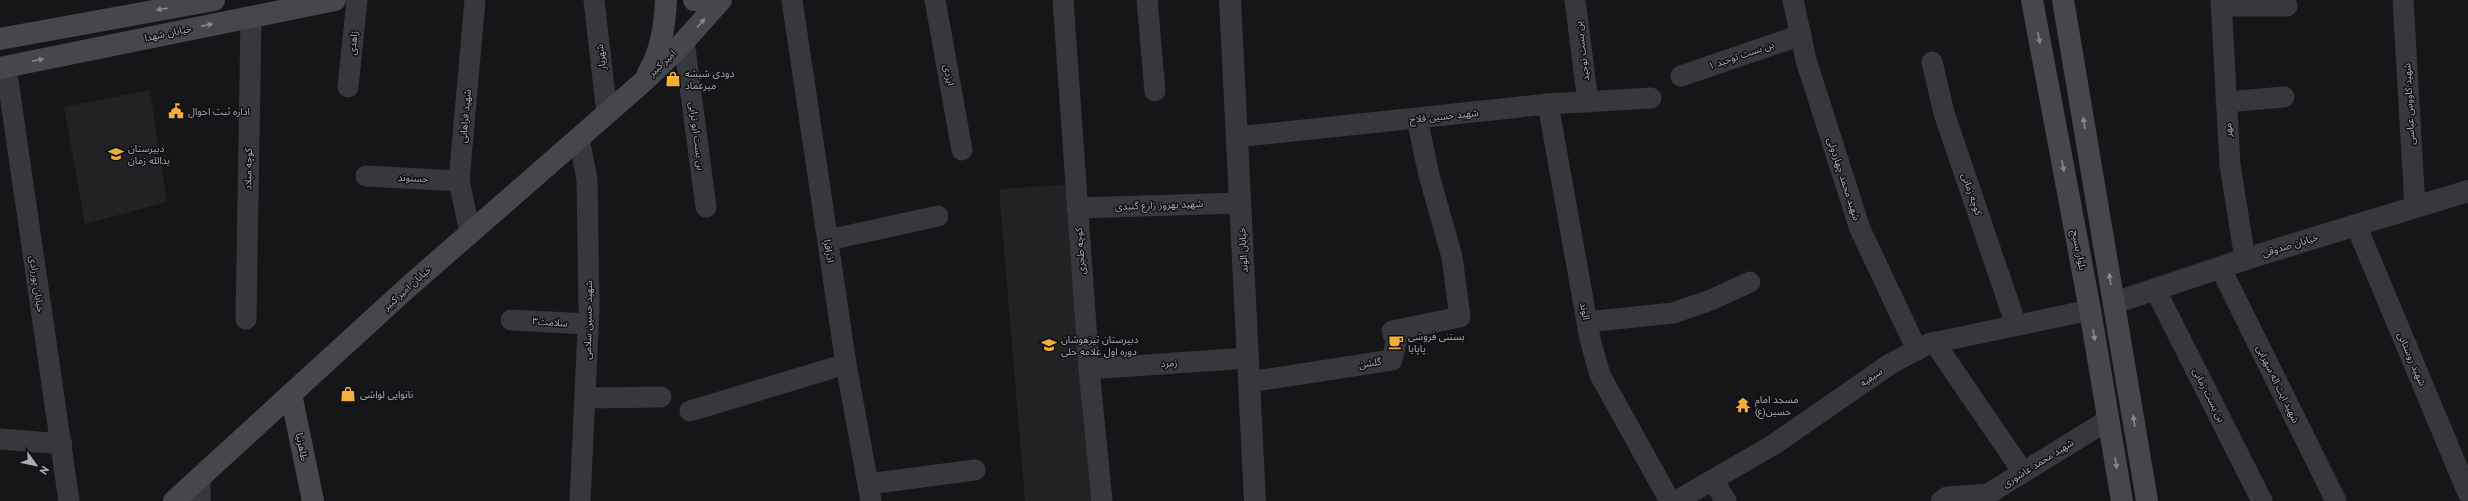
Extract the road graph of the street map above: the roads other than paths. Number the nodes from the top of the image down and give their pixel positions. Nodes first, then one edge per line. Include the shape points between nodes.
1 (210, 0) edge
2 (335, 0) edge
3 (357, 0) edge
4 (475, 0) edge
5 (594, 0) edge
6 (666, 0) edge
7 (694, 0) edge
8 (705, 0) edge
9 (721, 0) edge
10 (792, 0) edge
11 (935, 0) edge
12 (1063, 0) edge
13 (1147, 0) edge
14 (1230, 0) edge
15 (1575, 0) edge
16 (1793, 0) edge
17 (2032, 0) edge
18 (2063, 0) edge
19 (2403, 0) edge
20 (2221, 3) edge
21 (2287, 6) dead end
22 (251, 19) junction
23 (1801, 35) junction
24 (0, 39) edge
25 (684, 42) junction
26 (1932, 62) dead end
27 (3, 67) edge
28 (1681, 76) dead end
29 (644, 81) junction
30 (348, 87) dead end
31 (1155, 92) dead end
32 (2284, 97) dead end
33 (1651, 98) dead end
34 (1588, 102) junction
35 (2226, 102) junction
36 (1548, 104) junction
37 (607, 114) junction
38 (1417, 119) junction
39 (1237, 137) junction
40 (579, 139) junction
41 (962, 150) dead end
42 (366, 176) dead end
43 (459, 181) junction
44 (2468, 191) edge
45 (1240, 203) junction
46 (706, 207) dead end
47 (2415, 207) junction
48 (1077, 208) junction
49 (938, 216) dead end
50 (2356, 225) junction
51 (470, 232) junction
52 (828, 240) junction
53 (2245, 259) junction
54 (2220, 267) junction
55 (1750, 282) dead end
56 (2155, 289) junction
57 (2114, 303) junction
58 (2090, 310) junction
59 (246, 319) dead end
60 (511, 320) dead end
61 (1587, 322) junction
62 (588, 324) junction
63 (2016, 325) junction
64 (1926, 346) junction
65 (1248, 358) junction
66 (846, 364) junction
67 (1089, 369) junction
68 (1249, 382) junction
69 (291, 394) junction
70 (661, 396) dead end
71 (585, 398) junction
72 (690, 411) dead end
73 (2108, 420) junction
74 (0, 439) edge
75 (62, 444) junction
76 (975, 470) dead end
77 (2023, 472) junction
78 (200, 477) junction
79 (1713, 480) junction
80 (869, 493) edge
81 (2468, 493) edge
82 (1972, 498) edge
83 (69, 501) edge
84 (174, 501) edge
85 (200, 501) edge
86 (313, 501) edge
87 (580, 501) edge
88 (1102, 501) edge
89 (1255, 501) edge
90 (1670, 501) edge
91 (1676, 501) edge
92 (1726, 501) edge
93 (1941, 501) edge
94 (2122, 501) edge
95 (2147, 501) edge
96 (2262, 501) edge
97 (2336, 501) edge

1 -> 24 main road
2 - 22 main road, خیابان شهدا
3 - 30 street, زاهدی
4 - 43 street, شهید فراهانی
5 - 37 street, شهریار
6 - 29 main road, امیر کبیر via 657,54
7 - 8 main road
25 -> 9 main road, امیر کبیر
10 - 52 street, اذرافرا
11 - 41 street, ایزدی
12 - 48 street, کوچه طجری
13 - 31 street
14 - 39 street, خیابان الوند
15 - 34 street, بن بست توحید
16 - 23 street, شهید محمد چهاردولی
17 -> 58 main road, بلوار بسیج
57 -> 18 main road
19 - 47 street, شهید کاووس عباسی
20 - 21 street
20 - 35 street, مهر
27 -> 22 main road, خیابان شهدا via 224,22
22 - 59 street, کوچه میلاد
23 - 28 street, بن بست توحید ۱
23 - 64 street, شهید محمد چهاردولی via 1806,60 1860,229
25 - 29 main road, امیر کبیر
25 - 46 street, بن بست ابو ترابی
26 - 63 street, کوچه زمانی via 1944,113
27 - 75 street, خیابان پورزادی
29 - 37 main road, خیابان امیر کبیر
32 - 35 street
33 - 34 street, شهید حسین فلاح
34 - 36 street, شهید حسین فلاح
35 - 53 street, مهر via 2230,165
36 - 38 street, شهید حسین فلاح
36 - 61 street, الوند
37 - 40 main road, خیابان امیر کبیر
38 - 39 street, شهید حسین فلاح
38 - 68 street, گلشن via 1429,175 1452,257 1460,317 1392,331 1396,342 1392,360
39 - 45 street, خیابان الوند
40 - 51 main road, خیابان امیر کبیر
40 - 62 street, شهید حسین سلامی via 587,179
42 - 43 street, حسنوند
43 - 51 street, شهید فراهانی
44 - 47 street, خیابان صدوقی
45 - 48 street, شهید بهروز زارع گنبدی
45 - 65 street, خیابان الوند
47 - 50 street, خیابان صدوقی
48 - 67 street, کوچه طجری
49 - 52 street
50 - 53 street, خیابان صدوقی
50 - 81 street, شهید روستانی
51 - 69 main road, خیابان امیر کبیر
52 - 66 street, اذرافرا
53 - 54 street, خیابان صدوقی
54 - 56 street, خیابان صدوقی
54 - 97 street, شهید ایت اله سهرابی
55 - 61 street via 1674,313
56 - 57 street, خیابان صدوقی
56 - 96 street, بن بست زمانی
57 - 58 main road
95 -> 57 main road
58 - 63 street, سیفیه
58 -> 73 main road, بلوار بسیج
60 - 62 street, سلامت۳
61 - 90 street, الوند via 1600,375
62 - 71 street, شهید حسین سلامی
63 - 64 street, سیفیه
64 - 77 street, شهید محمد چهاردولی
64 - 79 street, سیفیه via 1890,364 1773,445
65 - 67 street, زمرد
65 - 68 street, خیابان الوند
66 - 72 street
66 - 80 street, اذرافرا
67 - 88 street, کوچه طجری
68 - 89 street, خیابان الوند
69 - 78 main road, خیابان امیر کبیر
69 - 86 main road, طاهرنیا
70 - 71 street
71 - 87 street, شهید حسین سلامی
73 - 77 street, شهید محمد عاشوری
73 -> 94 main road, بلوار بسیج
74 - 75 street
75 - 83 street, خیابان پورزادی
76 - 80 street
77 - 82 street, شهید محمد عاشوری via 1988,494
78 - 84 main road, خیابان امیر کبیر
78 - 85 street
79 - 91 street, سیفیه
79 - 92 street
82 - 93 street, شهید محمد عاشوری via 1947,497

